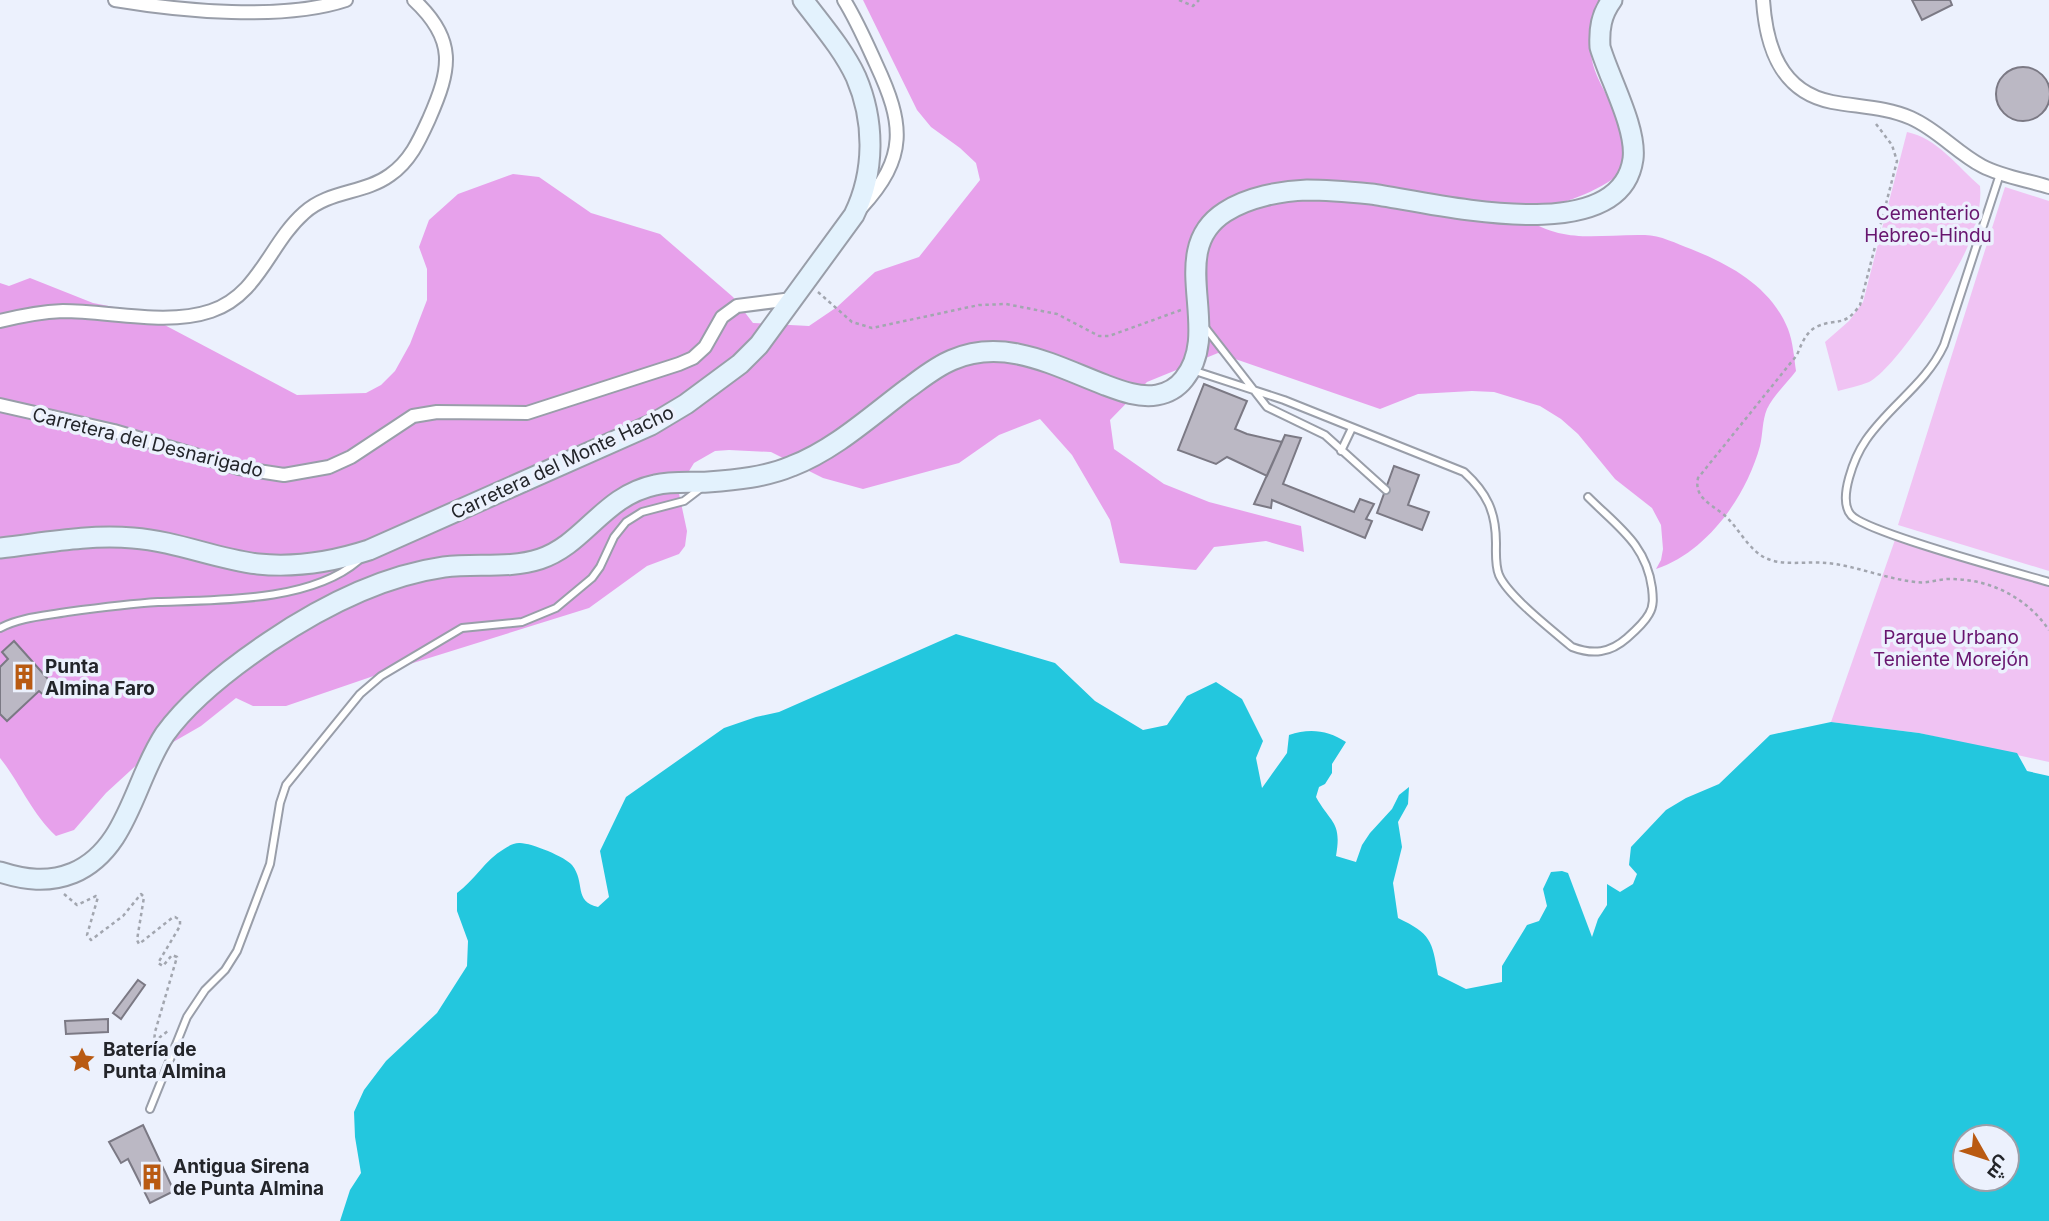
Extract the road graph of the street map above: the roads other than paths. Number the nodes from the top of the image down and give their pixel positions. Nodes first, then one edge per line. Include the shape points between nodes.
1 (116, 0) edge
2 (346, 0) edge
3 (414, 0) edge
4 (803, 0) edge
5 (844, 0) edge
6 (1612, 0) edge
7 (1763, 0) edge
8 (2000, 174) junction
9 (2049, 187) edge
10 (854, 215) junction
11 (792, 299) junction
12 (1198, 312) junction
13 (0, 321) edge
14 (1190, 369) junction
15 (1253, 391) junction
16 (0, 405) edge
17 (1352, 428) junction
18 (1341, 451) junction
19 (708, 482) junction
20 (1386, 489) dead end
21 (1588, 497) dead end
22 (0, 548) edge
23 (369, 550) junction
24 (2049, 582) edge
25 (0, 628) edge
26 (0, 872) edge
27 (150, 1109) dead end

1 - 2 street via 276,12
3 - 13 street via 438,28 446,54 441,90 415,149 388,176 306,210 250,285 233,300 191,316 62,311
4 - 10 main road, Carretera del Monte Hacho via 855,75 864,100 869,175
5 - 10 street via 883,79 897,120 891,166 879,188
6 - 12 main road via 1602,17 1600,47 1633,138 1634,155 1630,172 1609,198 1565,212 1506,214 1369,194 1301,190 1272,194 1230,208 1207,229 1195,258
7 - 8 street via 1768,43 1777,63 1808,93 1829,102 1884,109 1912,118
8 - 9 street
8 - 24 lane via 1944,345 1930,370 1863,444 1847,489 1846,507 1864,524
10 - 11 main road, Carretera del Monte Hacho
11 - 16 street, Carretera del Desnarigado via 737,306 722,317 694,358 679,364 527,413 413,416 351,457 307,472 284,475 239,468 114,431
11 - 23 main road, Carretera del Monte Hacho via 740,364 651,425
12 - 14 main road via 1197,351
12 - 15 lane
14 - 15 lane
14 - 19 main road via 1179,385 1148,396 1010,351 965,355 935,369 796,465 768,474
15 - 17 lane
15 - 18 lane via 1267,407 1325,435
17 - 18 lane
17 - 21 lane via 1464,472 1490,503 1496,522 1496,566 1506,587 1572,647 1600,652 1614,648 1642,624 1653,602 1650,573 1641,551
18 - 20 lane
19 - 26 main road via 670,482 630,493 608,506 555,553 538,560 424,570 370,588 294,625 194,701 166,733 106,850 79,870 47,880
19 - 27 lane via 684,501 642,512 626,522 592,578 556,608 522,622 474,625 451,632 380,676 360,694 286,785 270,864 237,951 195,1003
22 - 23 main road, Carretera del Monte Hacho via 80,538 133,538 285,566 342,559
23 - 25 lane via 326,580 277,593 232,601 98,608 23,619

